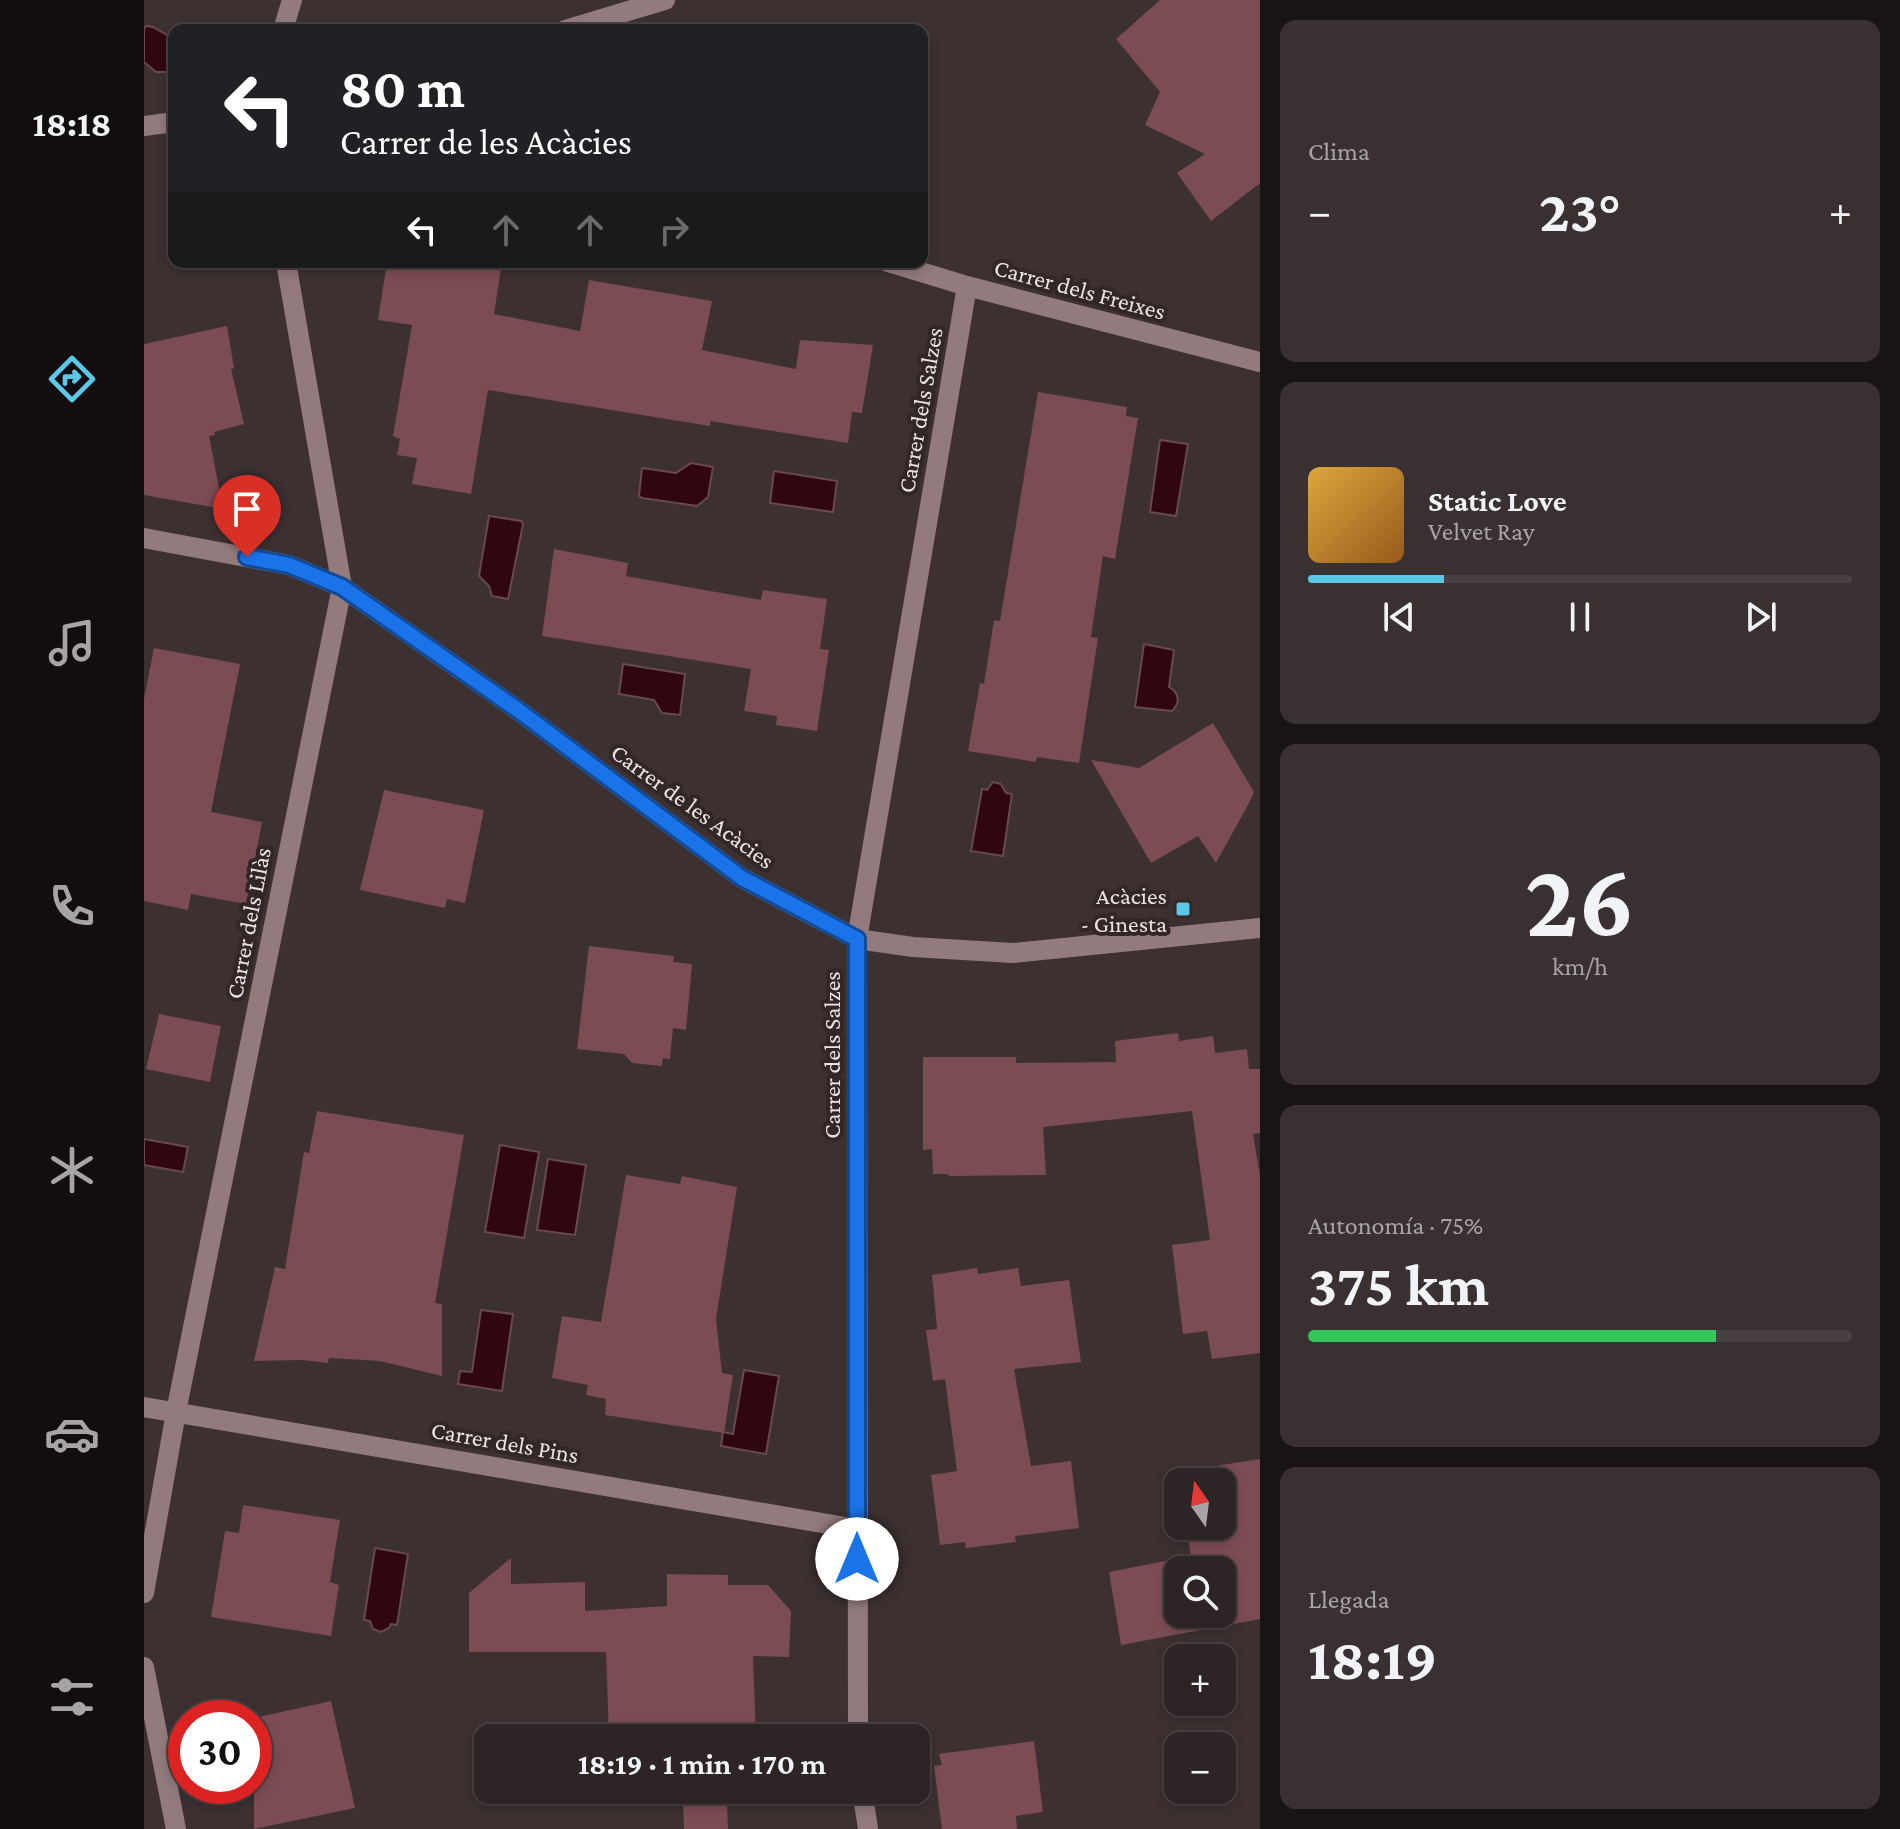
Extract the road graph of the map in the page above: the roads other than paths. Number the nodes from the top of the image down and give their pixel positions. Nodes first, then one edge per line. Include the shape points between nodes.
1 (292, 0) edge
2 (665, 0) edge
3 (285, 24) edge
4 (585, 24) edge
5 (168, 123) edge
6 (144, 126) edge
7 (287, 268) edge
8 (908, 268) edge
9 (967, 286) junction
10 (1260, 362) edge
11 (144, 538) edge
12 (342, 587) junction
13 (1260, 928) edge
14 (857, 939) junction
15 (144, 1407) edge
16 (176, 1412) junction
17 (857, 1529) junction
18 (144, 1593) edge
19 (144, 1667) edge
20 (858, 1724) edge
21 (864, 1804) edge
22 (176, 1829) edge
23 (868, 1829) edge

1 - 3 street
2 - 4 street
5 - 6 street
7 - 12 street, Carrer dels Lilàs
8 - 9 street, Carrer dels Freixes
9 - 10 street, Carrer dels Freixes
9 - 14 street, Carrer dels Salzes
11 - 12 street, Carrer de les Acàcies via 289,565
12 - 14 street, Carrer de les Acàcies via 518,710 742,878
12 - 16 street, Carrer dels Lilàs
13 - 14 street, Carrer de les Acàcies via 1013,953
14 - 17 street, Carrer dels Salzes
15 - 16 street, Carrer dels Pins
16 - 17 street, Carrer dels Pins
16 - 18 street, Carrer dels Lilàs
17 - 20 street, Carrer dels Salzes
19 - 22 street
21 - 23 street

